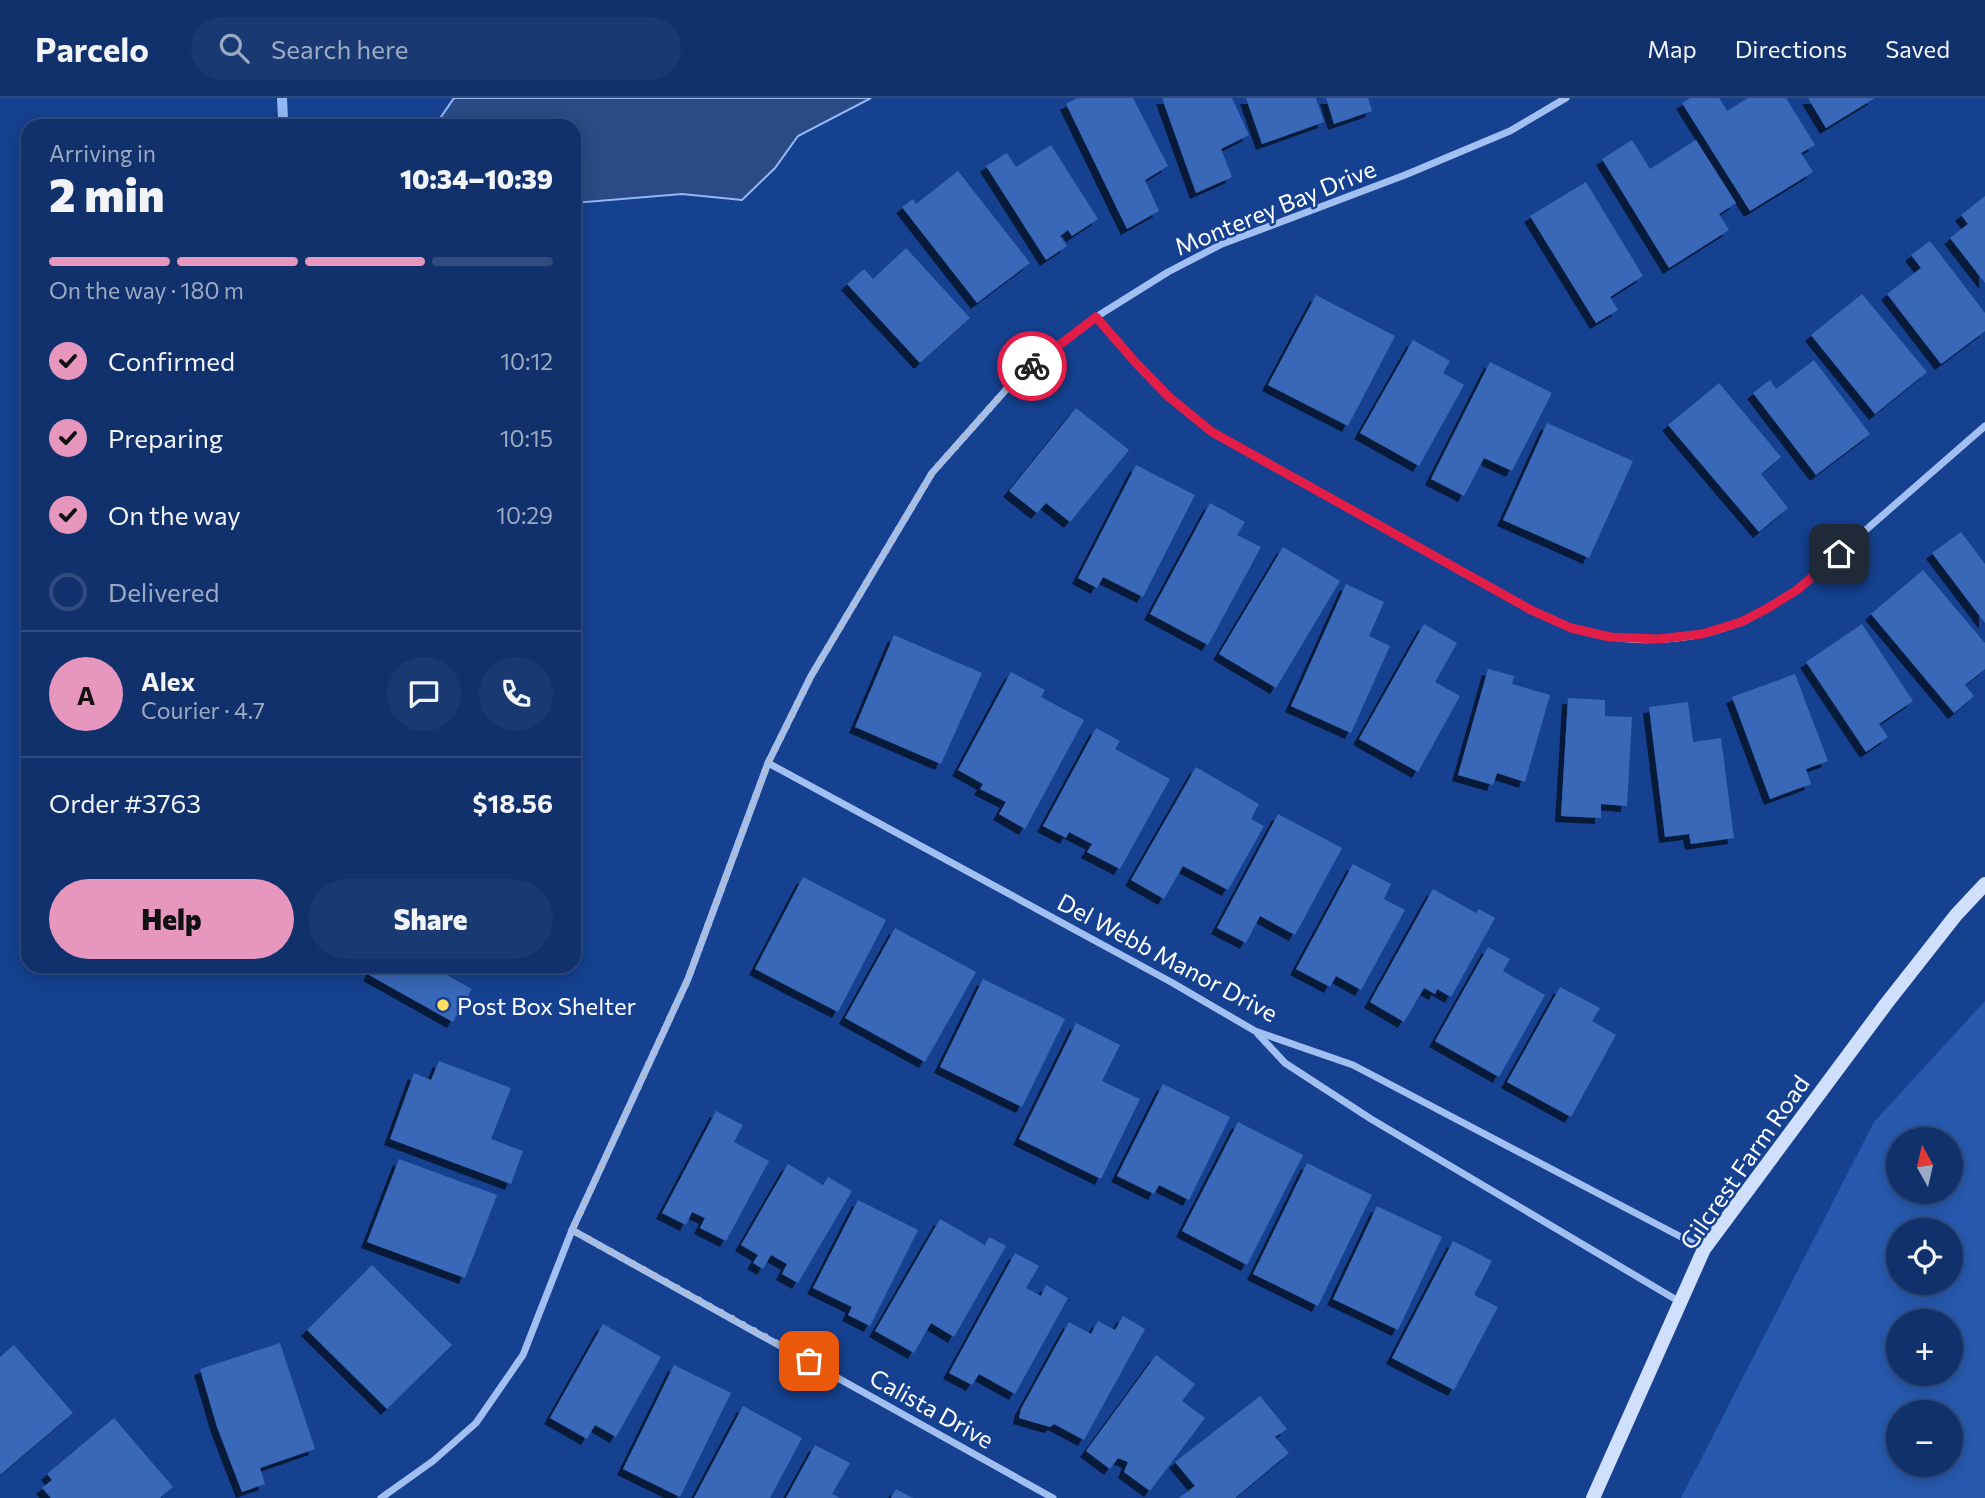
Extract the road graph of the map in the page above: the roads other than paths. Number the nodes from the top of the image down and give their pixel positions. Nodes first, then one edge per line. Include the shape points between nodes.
1 (1566, 98) edge
2 (1096, 317) junction
3 (1985, 426) edge
4 (768, 763) junction
5 (1985, 884) edge
6 (1255, 1031) junction
7 (572, 1230) junction
8 (1704, 1249) junction
9 (1680, 1302) junction
10 (385, 1497) edge
11 (1053, 1498) edge
12 (1593, 1498) edge

1 - 2 street, Monterey Bay Drive via 1510,131 1222,244
2 - 3 street via 1169,397 1212,432 1531,610 1571,628 1610,637 1658,639 1702,634 1768,608 1797,590
2 - 4 street, Monterey Bay Drive via 1019,375 932,473 811,676
4 - 6 street, Del Webb Manor Drive
4 - 7 street, Monterey Bay Drive via 688,979
5 - 8 main road, Gilcrest Farm Road via 1886,1004
6 - 8 street, Del Webb Manor Drive via 1353,1065
6 - 9 street via 1286,1063 1371,1119
7 - 10 street, Monterey Bay Drive via 523,1355 475,1423
7 - 11 street, Calista Drive
8 - 9 main road, Gilcrest Farm Road
9 - 12 main road, Gilcrest Farm Road

